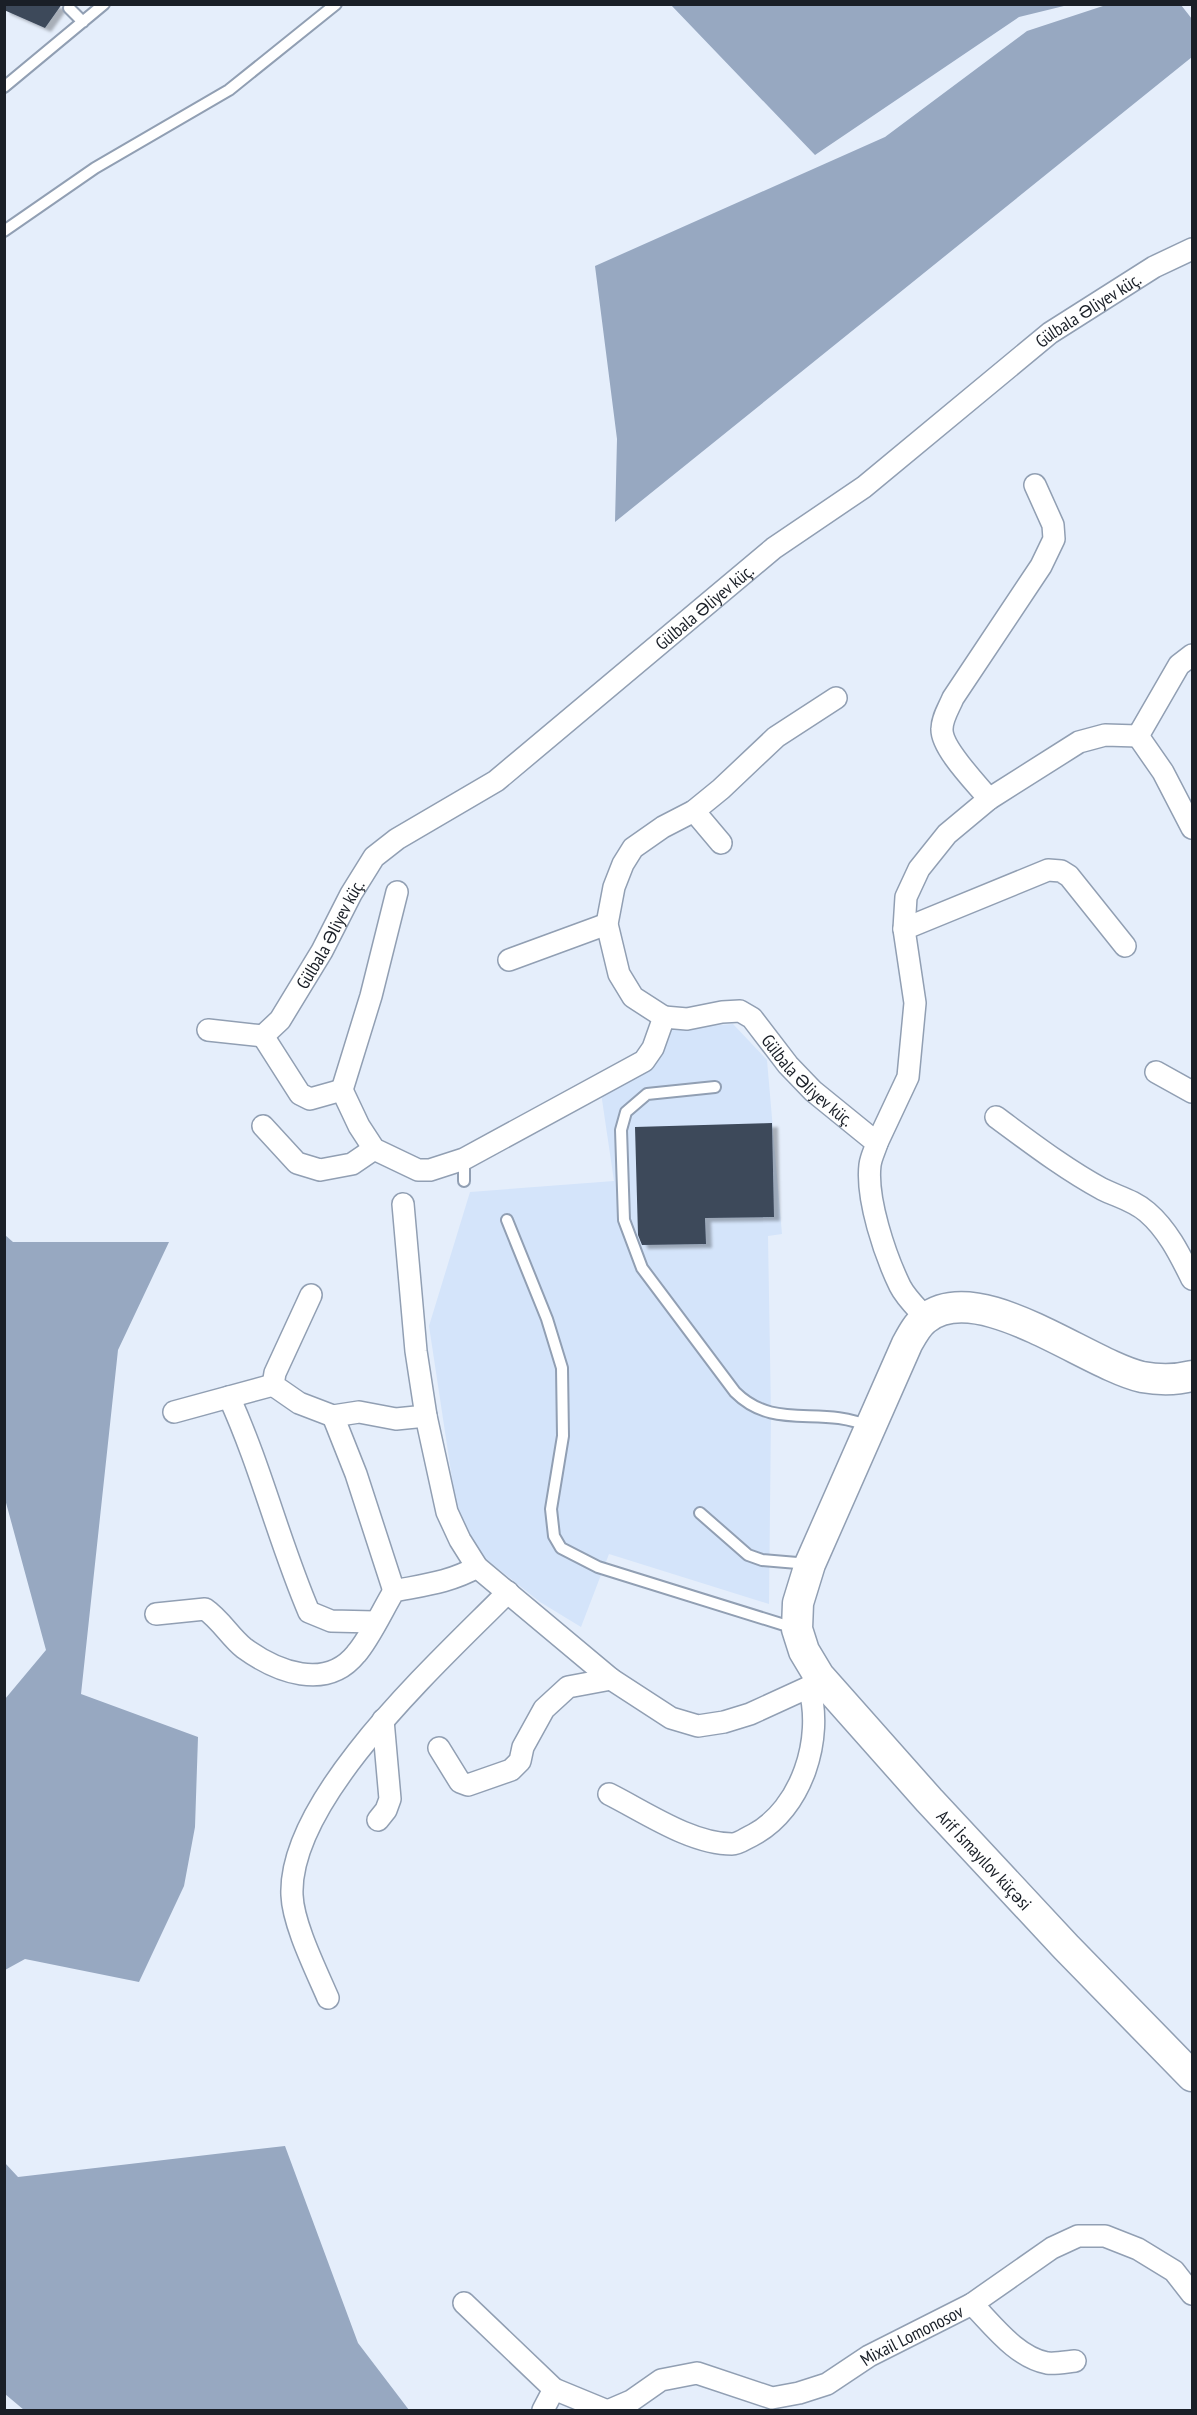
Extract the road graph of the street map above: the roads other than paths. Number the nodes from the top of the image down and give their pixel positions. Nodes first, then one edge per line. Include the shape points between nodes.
1 (104, 4) edge
2 (336, 4) edge
3 (69, 9) dead end
4 (83, 22) junction
5 (4, 87) edge
6 (4, 231) edge
7 (1192, 249) edge
8 (1035, 485) dead end
9 (1192, 655) edge
10 (836, 698) dead end
11 (1138, 736) junction
12 (989, 799) junction
13 (694, 811) junction
14 (1192, 828) edge
15 (721, 843) dead end
16 (397, 892) dead end
17 (607, 924) junction
18 (904, 929) junction
19 (1125, 946) dead end
20 (509, 960) dead end
21 (664, 1017) junction
22 (208, 1030) dead end
23 (263, 1036) junction
24 (1156, 1072) dead end
25 (715, 1087) dead end
26 (342, 1090) junction
27 (1192, 1092) edge
28 (996, 1117) dead end
29 (263, 1126) dead end
30 (877, 1143) junction
31 (374, 1149) junction
32 (464, 1159) junction
33 (464, 1181) dead end
34 (403, 1204) dead end
35 (507, 1220) dead end
36 (1192, 1279) edge
37 (311, 1295) dead end
38 (926, 1318) junction
39 (1192, 1376) edge
40 (273, 1385) junction
41 (229, 1397) junction
42 (174, 1412) dead end
43 (333, 1416) junction
44 (426, 1416) junction
45 (870, 1428) junction
46 (700, 1513) dead end
47 (810, 1564) junction
48 (477, 1567) junction
49 (394, 1591) junction
50 (508, 1592) junction
51 (156, 1614) dead end
52 (375, 1622) junction
53 (797, 1629) junction
54 (611, 1679) junction
55 (814, 1681) junction
56 (383, 1720) junction
57 (439, 1748) dead end
58 (609, 1794) dead end
59 (378, 1820) dead end
60 (328, 1998) dead end
61 (1192, 2076) edge
62 (1192, 2294) edge
63 (464, 2303) dead end
64 (972, 2304) junction
65 (1075, 2361) dead end
66 (554, 2390) junction
67 (767, 2404) edge
68 (543, 2410) edge
69 (605, 2410) edge
70 (610, 2410) edge

1 - 4 lane
2 - 6 lane via 229,90 95,168
3 - 4 lane
4 - 5 lane
7 - 23 street, Gülbala Əliyev küç. via 1154,267 1050,333 864,487 774,548 496,781 397,839 374,857 280,1020
8 - 12 street via 1053,525 1054,539 1041,566 953,698 941,731 948,747
9 - 11 street via 1179,665
10 - 13 street via 776,737
11 - 12 street via 1105,735 1079,742
11 - 14 street
12 - 18 street via 947,834 919,869 906,897
13 - 15 street
13 - 17 street via 633,848 614,887
16 - 26 street
17 - 20 street
17 - 21 street via 620,975 633,997
18 - 19 street via 1048,870 1069,876
18 - 30 street via 915,1003 908,1077
21 - 30 street, Gülbala Əliyev küç. via 687,1019 740,1011 752,1018 813,1091
21 - 32 street via 644,1061
22 - 23 street
23 - 26 street via 300,1094 315,1099
24 - 27 street
25 - 45 lane via 647,1094 626,1112 621,1130 624,1220 642,1268 747,1404 771,1414 839,1417
26 - 31 street via 358,1126
28 - 36 street via 1103,1190 1131,1200 1148,1212 1171,1238
29 - 31 street via 297,1163 320,1170 352,1164
30 - 38 street via 870,1164 870,1190 877,1225 900,1287
31 - 32 street via 418,1170
32 - 33 lane
34 - 44 street
35 - 53 lane via 547,1319 562,1368 563,1436 551,1509 554,1536 561,1548 598,1567
37 - 40 street
38 - 39 street via 962,1306 990,1311 1142,1377
38 - 45 street via 907,1344
40 - 41 street
40 - 43 street via 299,1403
41 - 42 street
41 - 52 street via 309,1612 331,1621
43 - 44 street via 359,1412 396,1419
43 - 49 street
44 - 48 street via 447,1512
45 - 47 street
46 - 47 lane via 748,1555
47 - 53 street via 798,1604
48 - 49 street via 445,1582
48 - 50 street
49 - 52 street
50 - 54 street
50 - 56 street
51 - 52 street via 205,1609 243,1648 299,1675 340,1670 357,1654
53 - 55 street, Arif İsmayılov küçəsi
54 - 55 street via 671,1719 698,1726 750,1714
54 - 57 street via 568,1687 544,1709 523,1747 520,1761 511,1770 468,1785 460,1782
55 - 58 street via 812,1745 802,1778 785,1810 762,1830 735,1845 701,1840
55 - 61 street, Arif İsmayılov küçəsi
56 - 59 street via 390,1799
56 - 60 street via 313,1819 296,1859 292,1896 301,1932
62 - 64 street, Mixail Lomonosov via 1174,2271 1138,2248 1105,2235 1078,2236 1052,2248
63 - 66 street
64 - 65 street via 1030,2357 1048,2363
64 - 67 street, Mixail Lomonosov via 869,2356 827,2384
66 - 68 street
66 - 69 street
67 - 70 street, Mixail Lomonosov via 697,2373 661,2380

